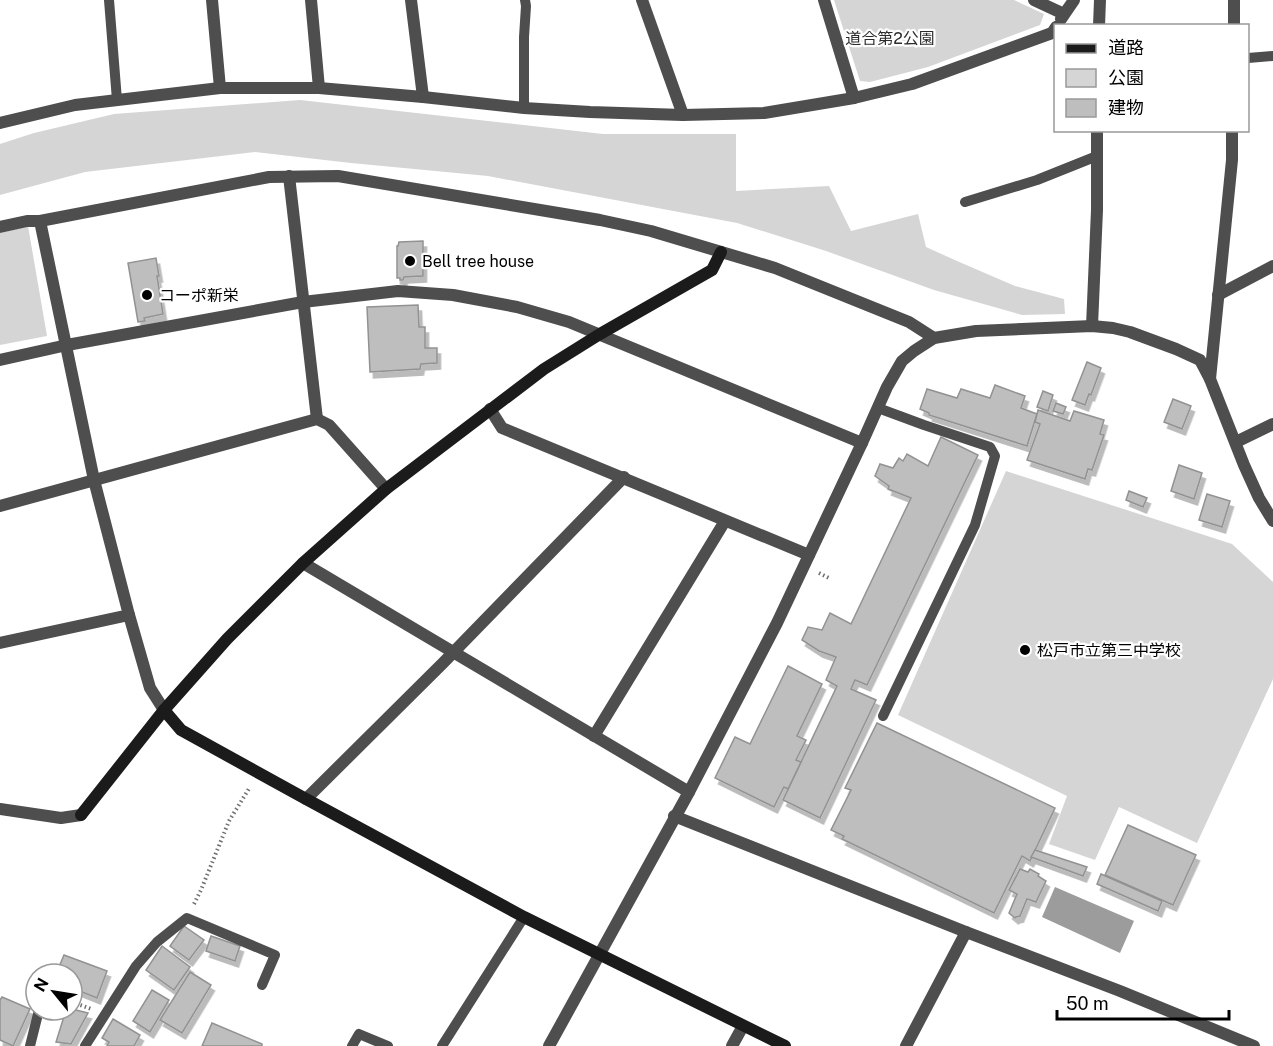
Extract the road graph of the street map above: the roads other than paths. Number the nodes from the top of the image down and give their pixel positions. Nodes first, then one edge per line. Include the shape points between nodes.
1 (109, 0) edge
2 (212, 0) edge
3 (311, 0) edge
4 (411, 0) edge
5 (525, 0) edge
6 (642, 0) edge
7 (824, 0) edge
8 (1034, 0) edge
9 (1074, 0) edge
10 (1100, 0) edge
11 (1234, 0) edge
12 (1064, 14) junction
13 (1057, 24) edge
14 (1099, 24) edge
15 (1234, 24) edge
16 (1054, 30) edge
17 (1273, 56) edge
18 (1249, 58) edge
19 (220, 88) junction
20 (320, 88) junction
21 (423, 97) junction
22 (854, 98) junction
23 (117, 100) junction
24 (524, 108) junction
25 (683, 115) junction
26 (0, 123) edge
27 (1097, 132) edge
28 (1232, 132) edge
29 (1097, 156) junction
30 (289, 176) junction
31 (965, 202) dead end
32 (40, 221) junction
33 (0, 227) edge
34 (721, 252) junction
35 (1273, 266) edge
36 (1218, 295) junction
37 (303, 302) junction
38 (1092, 326) junction
39 (600, 334) junction
40 (934, 338) junction
41 (67, 345) junction
42 (0, 360) edge
43 (1210, 379) junction
44 (878, 408) junction
45 (490, 409) junction
46 (317, 419) junction
47 (1273, 424) edge
48 (1236, 442) junction
49 (862, 443) junction
50 (624, 477) junction
51 (94, 480) junction
52 (386, 489) junction
53 (0, 506) edge
54 (725, 520) junction
55 (1273, 521) edge
56 (809, 555) junction
57 (303, 563) junction
58 (129, 615) junction
59 (0, 643) edge
60 (454, 651) junction
61 (164, 710) junction
62 (883, 716) dead end
63 (594, 736) junction
64 (689, 792) junction
65 (306, 799) junction
66 (0, 809) edge
67 (674, 816) junction
68 (524, 917) junction
69 (966, 932) junction
70 (599, 954) junction
71 (262, 985) dead end
72 (36, 1022) edge
73 (743, 1026) junction
74 (30, 1046) edge
75 (85, 1046) edge
76 (352, 1046) edge
77 (388, 1046) edge
78 (442, 1046) edge
79 (549, 1046) edge
80 (732, 1046) edge
81 (785, 1046) edge
82 (906, 1046) edge
83 (1254, 1046) edge

1 - 23 lane
2 - 19 street
3 - 20 street
4 - 21 street
5 - 24 lane
6 - 25 street
7 - 22 street
8 - 12 street
9 - 12 street
10 - 14 street
11 - 15 street
12 - 13 street
16 - 22 street via 912,84
17 - 18 lane
19 - 20 street
19 - 23 street
20 - 21 street
21 - 24 street
22 - 25 street via 764,113
23 - 26 street via 75,105
24 - 25 street
27 - 29 street
28 - 36 street
29 - 31 lane
29 - 38 street
30 - 32 street
30 - 34 street via 338,176 600,220
30 - 37 street
32 - 33 street
32 - 41 street
34 - 39 street via 712,270
34 - 40 street via 775,268 909,321
35 - 36 street
36 - 43 street
37 - 39 street via 398,291 453,295 516,307
37 - 41 street
37 - 46 street
38 - 40 street via 976,331
38 - 43 street via 1130,332 1176,349 1200,360
39 - 45 street
39 - 49 street
40 - 44 street via 902,361
41 - 42 street
41 - 51 street
43 - 48 street
44 - 49 street
44 - 62 lane via 990,447 995,456 975,525
45 - 50 street via 502,428
45 - 52 street
46 - 51 street
46 - 52 street via 329,425
47 - 48 street
48 - 55 street
49 - 56 street
50 - 54 street
50 - 60 street
51 - 53 street
51 - 58 street
52 - 57 street
54 - 56 street
54 - 63 street
56 - 64 street
57 - 60 street
57 - 61 street via 227,639
58 - 59 street
58 - 61 street via 150,688
60 - 63 street
60 - 65 street
61 - 65 street via 181,730
61 - 66 street via 81,815 61,818
63 - 64 street
64 - 67 street
65 - 68 street
67 - 69 street
67 - 70 street
68 - 70 street
68 - 78 lane
69 - 82 street
69 - 83 street
70 - 73 street
70 - 79 street
71 - 75 lane via 275,955 187,918 157,942 136,966
72 - 74 lane
73 - 80 street
73 - 81 street
76 - 77 lane via 359,1034

